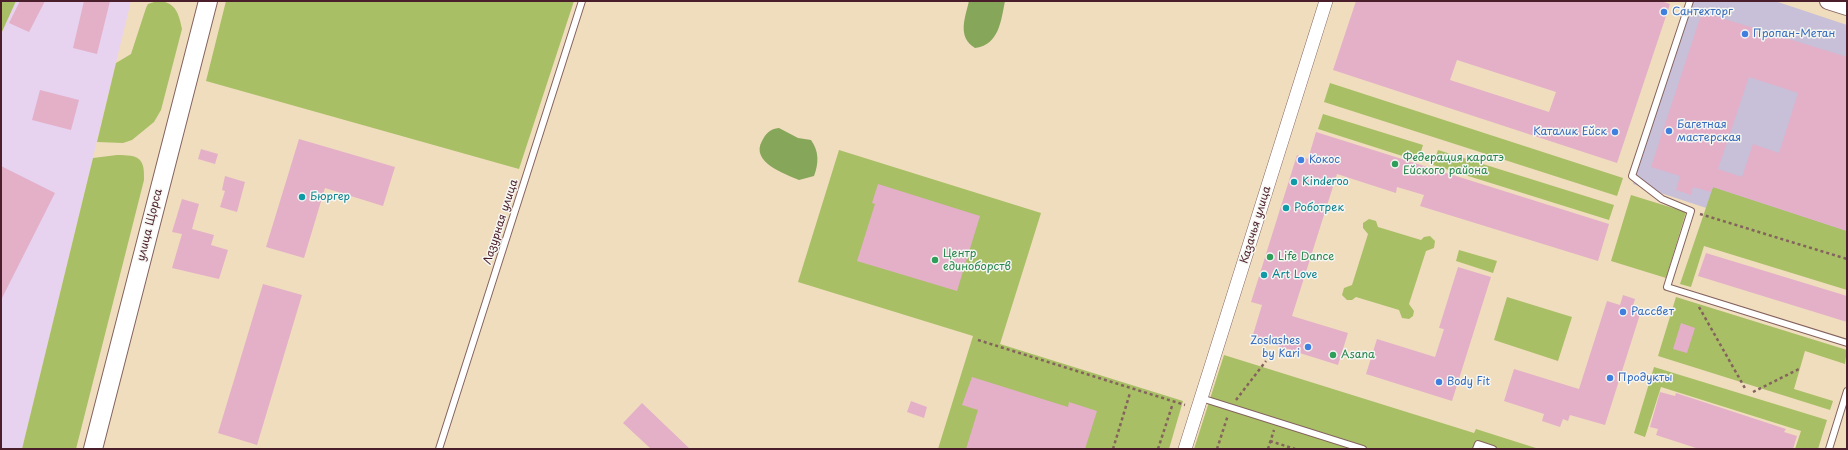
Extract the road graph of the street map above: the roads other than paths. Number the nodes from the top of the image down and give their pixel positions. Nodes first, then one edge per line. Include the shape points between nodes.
1 (208, 1) edge
2 (582, 1) edge
3 (1326, 1) edge
4 (1690, 1) edge
5 (1847, 343) edge
6 (1847, 391) edge
7 (1199, 404) junction
8 (93, 449) edge
9 (439, 449) edge
10 (1185, 449) edge
11 (1363, 449) edge
12 (1476, 449) edge
13 (1493, 449) edge
14 (1829, 449) edge

1 - 8 main road, улица Щорса
2 - 9 lane, Лазурная улица
3 - 7 street, Казачья улица
4 - 5 lane via 1632,176 1662,199 1691,211 1666,287
6 - 14 lane
7 - 10 street, Казачья улица
7 - 11 lane via 1230,407
12 - 13 lane via 1478,444

